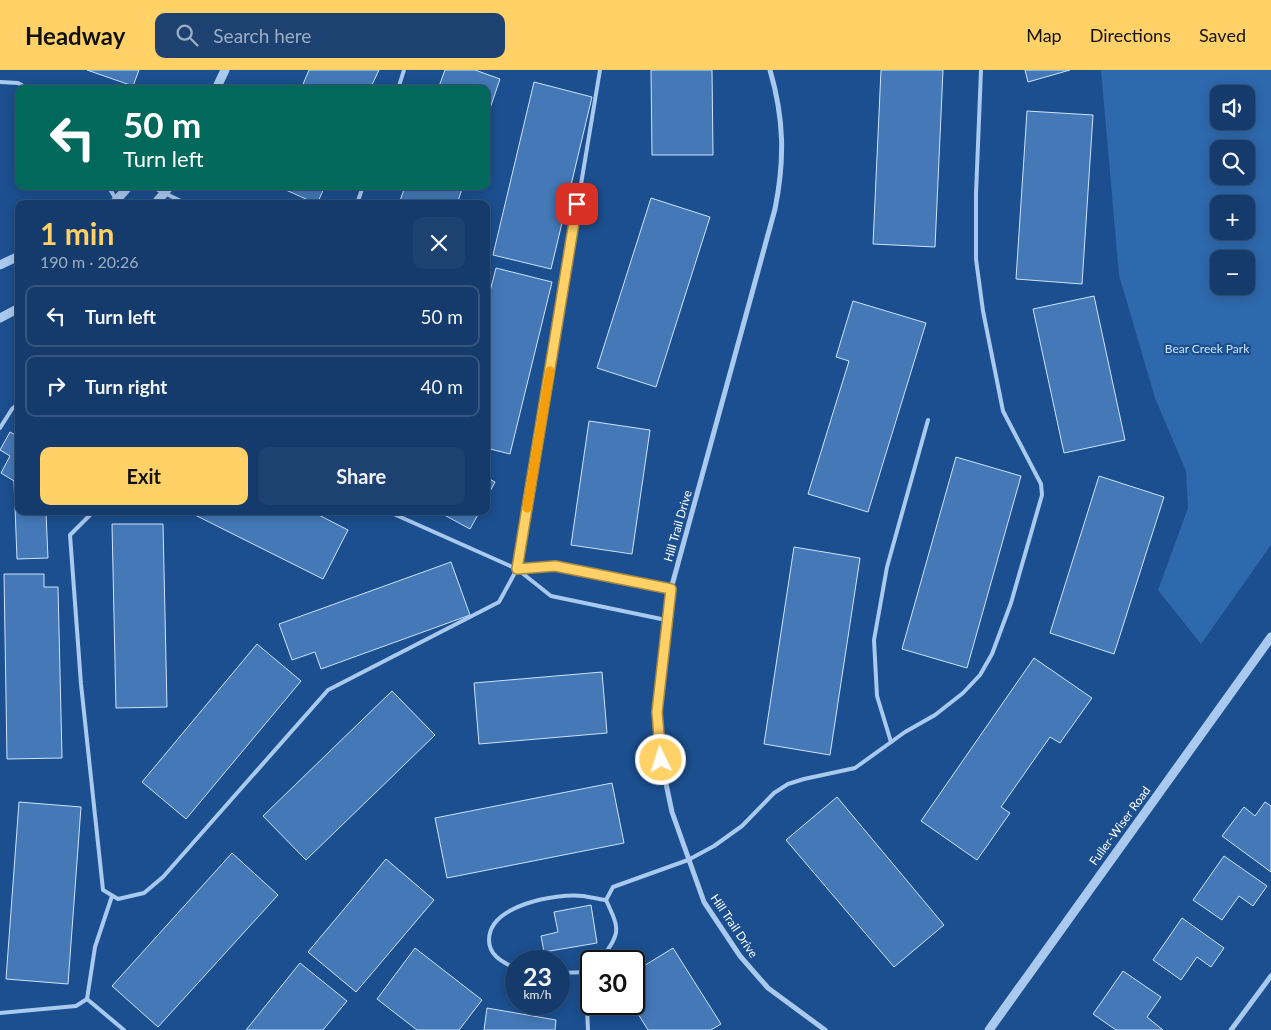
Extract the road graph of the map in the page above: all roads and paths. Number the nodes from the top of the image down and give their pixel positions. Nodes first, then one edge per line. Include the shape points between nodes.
1 (224, 70) edge
2 (404, 70) edge
3 (600, 70) edge
4 (770, 70) edge
5 (981, 70) edge
6 (0, 82) edge
7 (20, 85) edge
8 (218, 85) edge
9 (399, 85) edge
10 (126, 190) edge
11 (166, 190) edge
12 (168, 190) edge
13 (118, 200) edge
14 (158, 200) edge
15 (182, 200) edge
16 (15, 258) edge
17 (0, 265) edge
18 (15, 310) edge
19 (0, 318) edge
20 (15, 406) edge
21 (928, 420) dead end
22 (0, 428) edge
23 (90, 515) edge
24 (396, 515) edge
25 (517, 569) junction
26 (671, 589) junction
27 (666, 620) junction
28 (1271, 637) edge
29 (891, 742) junction
30 (688, 860) junction
31 (112, 896) junction
32 (606, 900) junction
33 (608, 950) edge
34 (505, 964) edge
35 (1271, 976) edge
36 (87, 999) junction
37 (0, 1013) edge
38 (587, 1015) edge
39 (124, 1030) edge
40 (588, 1030) edge
41 (825, 1030) edge
42 (989, 1030) edge
43 (1231, 1030) edge

1 - 8 street
2 - 9 lane
3 - 25 lane
4 - 26 street, Hill Trail Drive via 782,125 779,187
5 - 29 lane via 976,259 983,311 1004,411 1041,484 1042,495 1011,602 992,654 980,675 935,715
6 - 7 lane
10 - 13 street
11 - 14 street
12 - 15 lane
16 - 17 street
18 - 19 street
20 - 22 lane
21 - 29 lane via 887,567 874,640 877,696
23 - 31 lane via 70,535 81,684 103,890
24 - 25 lane
25 - 26 lane via 555,566
25 - 27 lane via 552,596
25 - 31 lane via 499,602 328,690 163,877 144,893 118,900
26 - 27 street, Hill Trail Drive
27 - 30 street, Hill Trail Drive via 657,712 661,760 672,812
28 - 42 street, Fuller-Wiser Road
29 - 30 lane via 855,768 788,784 763,803 730,836
30 - 32 lane via 613,887
30 - 41 street, Hill Trail Drive via 704,902 740,956 768,988
31 - 36 lane via 95,947
32 - 33 lane via 617,924 616,938
32 - 34 lane via 563,896 508,911 490,933 490,947 498,960
35 - 43 street
36 - 37 lane via 76,1006
36 - 39 lane
38 - 40 lane

